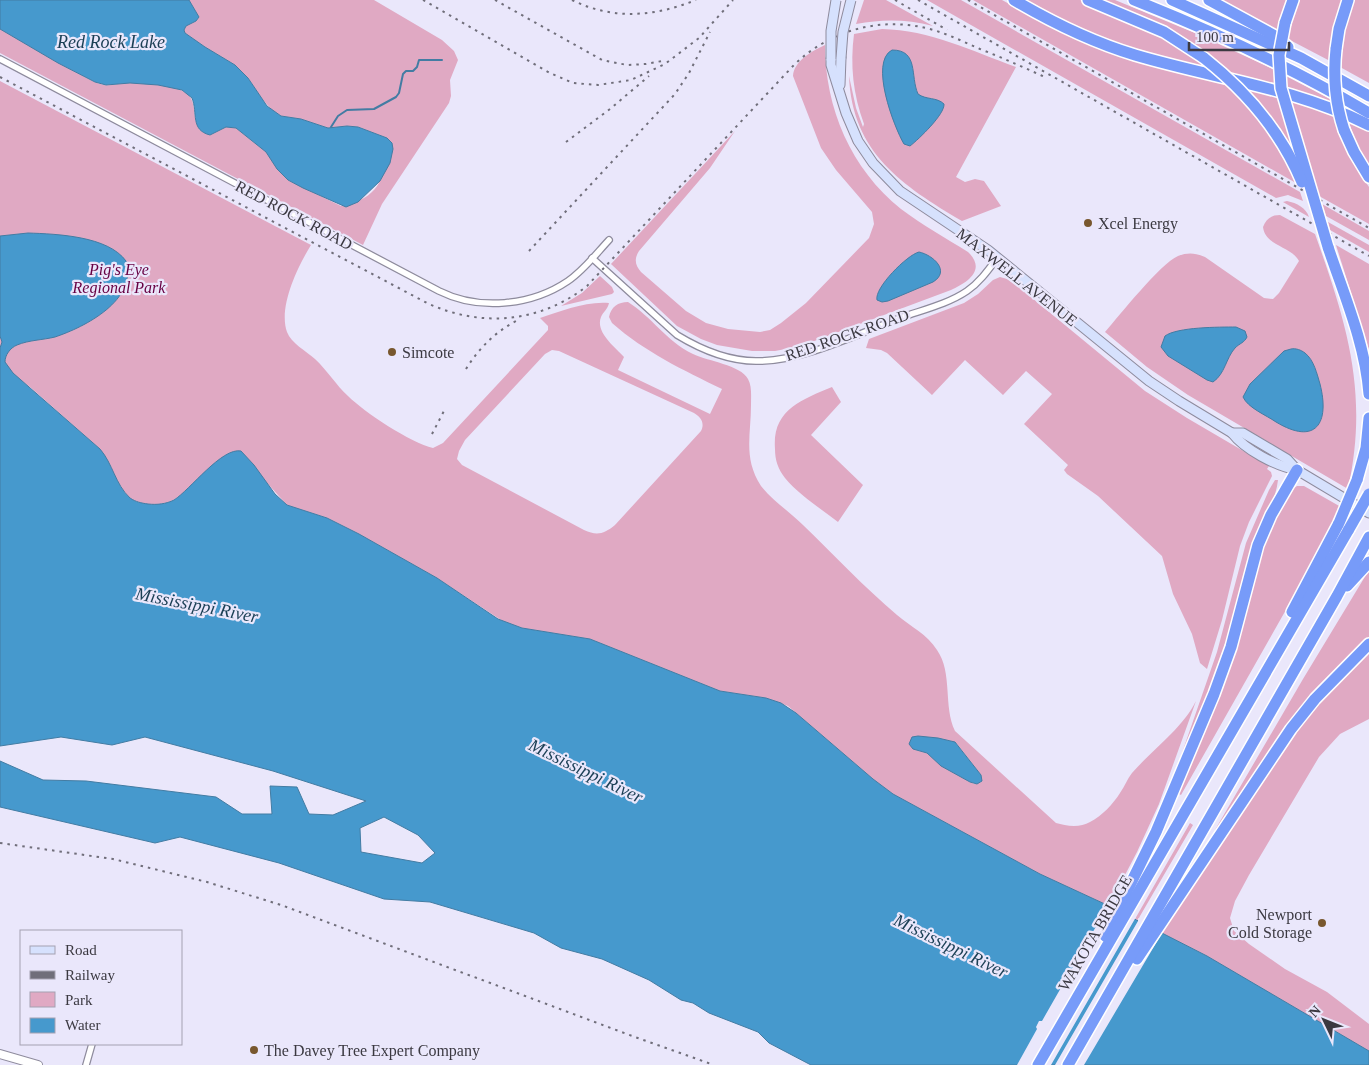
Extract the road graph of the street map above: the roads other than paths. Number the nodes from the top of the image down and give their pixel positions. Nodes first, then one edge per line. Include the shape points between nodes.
1 (836, 0) edge
2 (851, 0) edge
3 (1014, 0) edge
4 (1088, 0) edge
5 (1134, 0) edge
6 (1172, 0) edge
7 (1210, 0) edge
8 (1294, 0) edge
9 (1348, 0) edge
10 (1301, 58) junction
11 (0, 59) edge
12 (840, 90) junction
13 (1366, 94) edge
14 (1369, 114) edge
15 (1369, 125) edge
16 (1369, 177) edge
17 (609, 240) dead end
18 (1328, 247) junction
19 (998, 257) junction
20 (592, 258) junction
21 (1369, 394) edge
22 (1369, 418) edge
23 (1297, 470) junction
24 (1369, 494) edge
25 (1369, 513) edge
26 (1344, 526) junction
27 (1368, 539) edge
28 (1369, 562) edge
29 (1337, 596) junction
30 (1369, 644) edge
31 (1067, 1015) junction
32 (1091, 1026) junction
33 (92, 1045) edge
34 (0, 1054) edge
35 (38, 1065) edge
36 (86, 1065) edge
37 (1038, 1065) edge
38 (1068, 1065) edge

1 - 12 main road, MAXWELL AVENUE, bridge via 831,65
2 - 12 main road, MAXWELL AVENUE, bridge via 843,32
3 - 15 highway via 1069,30 1117,49 1298,96
4 - 18 highway, bridge via 1164,32 1204,58 1244,94 1275,132 1299,176
5 - 14 highway via 1265,58
6 - 10 highway
7 - 10 highway via 1277,37
8 - 18 highway, bridge via 1280,46 1283,97
9 - 16 highway, bridge via 1336,49 1335,91 1344,130
10 - 13 highway
11 - 20 street, RED ROCK ROAD via 451,296 486,303 531,298 566,282
12 - 19 main road, MAXWELL AVENUE via 858,141 885,177 911,200
17 - 20 street, RED ROCK ROAD
18 - 21 highway via 1361,345
19 - 20 street, RED ROCK ROAD via 973,286 951,299 806,352 757,361 714,352 677,335
19 - 23 main road, MAXWELL AVENUE via 1149,382 1282,468
22 - 26 highway, bridge via 1366,448
23 - 25 main road, MAXWELL AVENUE
23 - 31 highway via 1261,538 1228,658 1166,809
24 - 26 highway, bridge
26 - 31 highway, WAKOTA BRIDGE via 1286,623 1241,714
27 - 29 highway
28 - 29 highway
29 - 32 highway
30 - 32 highway via 1297,720
31 - 37 highway, WAKOTA BRIDGE
32 - 38 highway
33 - 36 street
34 - 35 street

